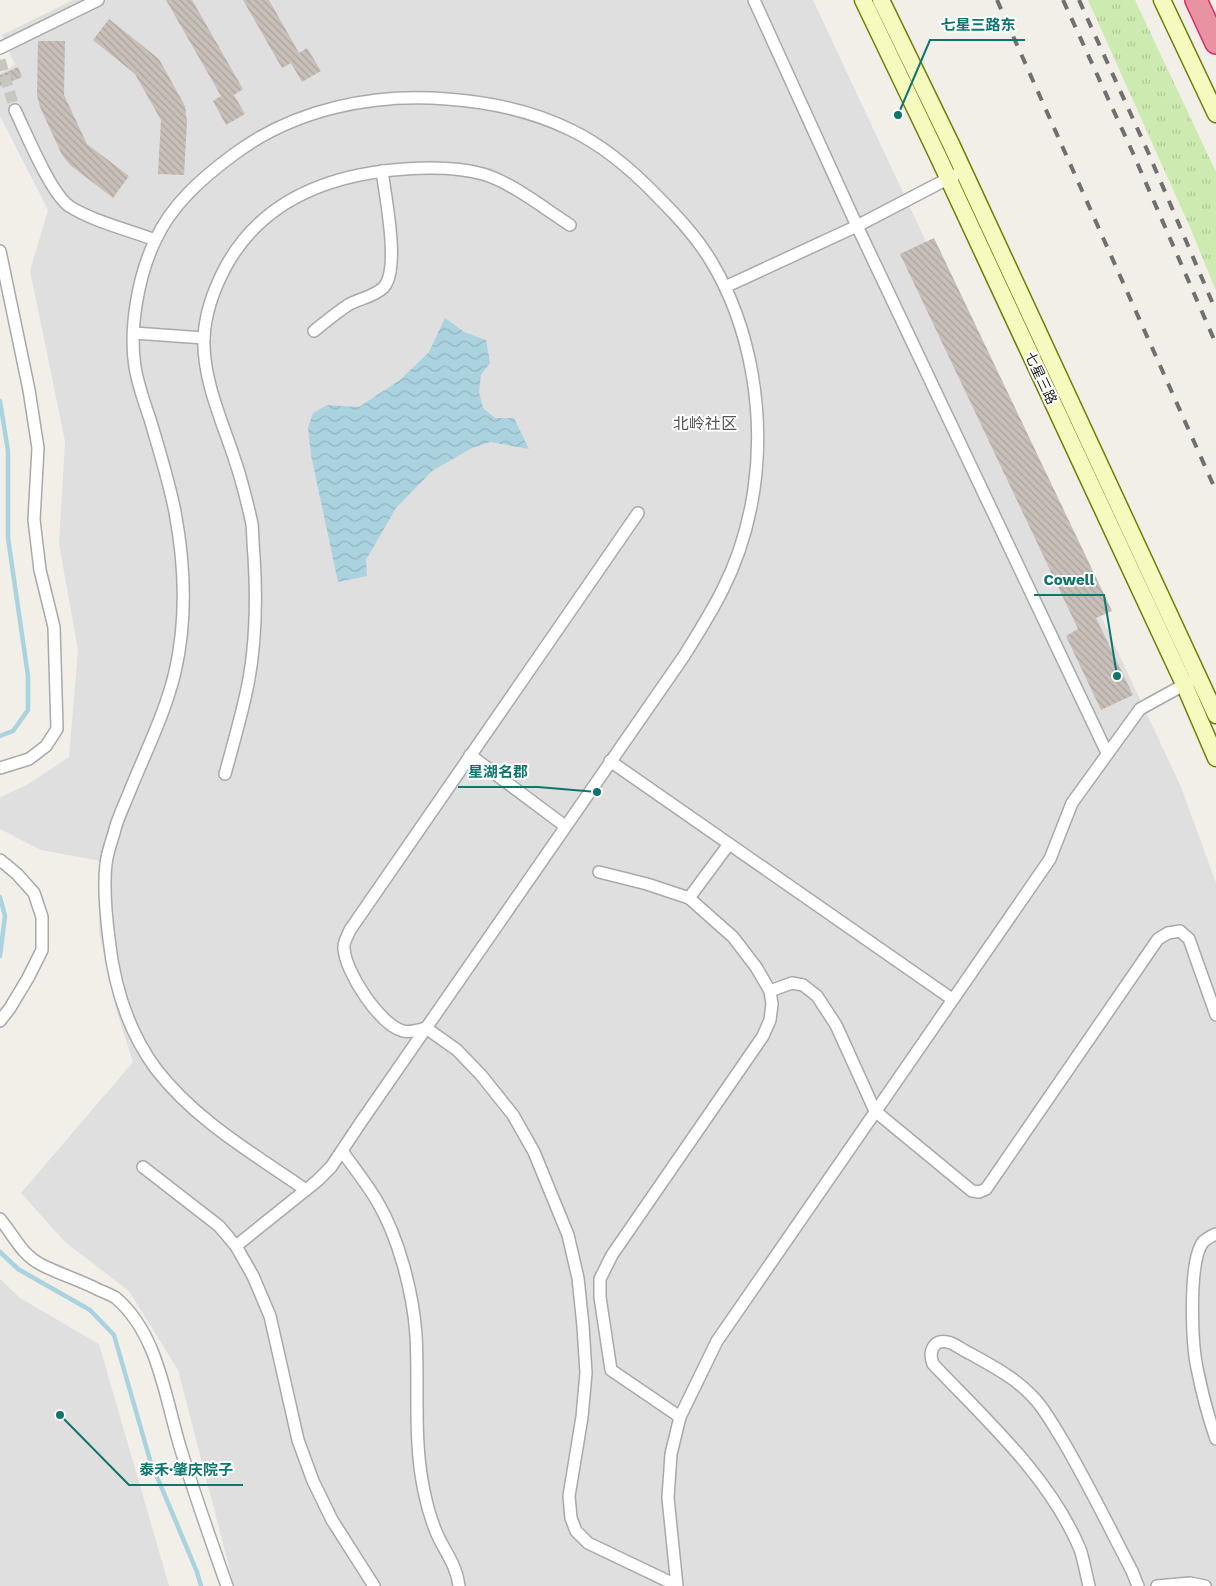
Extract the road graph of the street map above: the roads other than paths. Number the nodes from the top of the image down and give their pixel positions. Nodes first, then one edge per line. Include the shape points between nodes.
1 (98, 0) edge
2 (754, 0) edge
3 (863, 0) edge
4 (881, 0) edge
5 (1162, 0) edge
6 (1196, 0) edge
7 (1216, 43) edge
8 (0, 48) edge
9 (15, 110) tunnel mouth
10 (1216, 114) edge
11 (963, 170) junction
12 (382, 171) junction
13 (948, 179) junction
14 (570, 226) dead end
15 (857, 226) junction
16 (155, 240) junction
17 (0, 251) edge
18 (725, 287) junction
19 (314, 331) dead end
20 (134, 333) junction
21 (204, 338) junction
22 (638, 513) dead end
23 (1200, 677) junction
24 (1184, 684) junction
25 (1216, 715) edge
26 (1107, 753) junction
27 (470, 755) junction
28 (1216, 758) edge
29 (610, 761) junction
30 (0, 768) edge
31 (225, 774) dead end
32 (566, 826) junction
33 (729, 844) junction
34 (0, 860) edge
35 (599, 872) dead end
36 (689, 898) junction
37 (770, 991) junction
38 (952, 999) junction
39 (1216, 1015) edge
40 (0, 1020) edge
41 (426, 1028) junction
42 (875, 1111) junction
43 (342, 1151) junction
44 (143, 1167) dead end
45 (306, 1190) junction
46 (0, 1219) edge
47 (1216, 1234) edge
48 (236, 1246) junction
49 (680, 1417) junction
50 (1216, 1439) edge
51 (677, 1585) edge
52 (227, 1586) edge
53 (374, 1586) edge
54 (459, 1586) edge
55 (1090, 1586) edge
56 (1138, 1586) edge
57 (1157, 1586) edge
58 (1205, 1586) edge

1 - 8 street
2 - 15 street
3 - 13 street, 七星三路
4 - 11 street, 七星三路
5 - 10 street
6 - 7 highway
9 - 16 street via 54,189 68,205
11 - 13 street
11 - 23 street, 七星三路
12 - 14 street via 459,169 485,174 510,186
12 - 19 street via 391,238 388,281 382,289 348,305
12 - 21 street via 351,176 315,188 285,203 254,227 234,251 219,280
13 - 15 street
13 - 24 street, 七星三路
15 - 18 street
15 - 26 street
16 - 18 street via 173,210 193,188 246,145 275,128 341,106 374,100 440,98 496,104 535,116 570,129 605,150 635,173 690,230
16 - 20 street via 144,272
17 - 30 street via 38,448 34,520 40,570 54,627 57,729 46,746 29,759
18 - 29 street via 750,360 755,394 758,439 754,490 742,540 724,589 684,656
20 - 21 street
20 - 45 street via 135,366 175,511 182,560 182,627 171,688 116,826 106,865 106,914 112,964 121,1001 137,1037 154,1066 175,1091 208,1120
21 - 31 street via 205,361 252,526 256,580 254,642 246,696
22 - 27 street
23 - 24 street
23 - 25 street, 七星三路
24 - 26 street via 1140,709
24 - 28 street, 七星三路
26 - 38 street via 1072,803 1050,859
27 - 32 street
27 - 41 street via 350,930 343,946 347,966 381,1016 396,1029 406,1032
29 - 32 street
29 - 33 street
32 - 41 street
33 - 36 street
33 - 38 street
34 - 40 street via 34,893 42,917 42,950
35 - 36 street
36 - 37 street via 733,938
37 - 42 street via 792,983 804,985 817,996 836,1025
37 - 49 street via 770,1020 762,1036 612,1255 600,1278 611,1370
38 - 42 street
39 - 42 street via 1189,939 1180,931 1158,939 986,1189 979,1192 972,1191
41 - 43 street
41 - 51 street via 457,1050 482,1075 513,1115 534,1152 568,1235 578,1278 586,1373 569,1496 576,1531 588,1543
42 - 49 street via 717,1342
43 - 45 street via 332,1167
43 - 54 street via 377,1200 391,1228 403,1265 416,1334 419,1456 423,1489 437,1536 453,1563
44 - 48 street via 218,1226
45 - 48 street
46 - 52 street via 22,1251 39,1264 115,1298 132,1316 149,1343 200,1512
47 - 50 street via 1202,1244 1199,1252 1193,1323 1196,1366
48 - 53 street via 254,1276 270,1316 298,1440 313,1481 332,1520
49 - 51 street via 671,1454 668,1498
55 - 56 street via 1081,1551 1066,1520 1028,1464 934,1364 931,1352 934,1345 950,1343 1015,1381 1032,1395 1072,1456
57 - 58 street via 1190,1583

